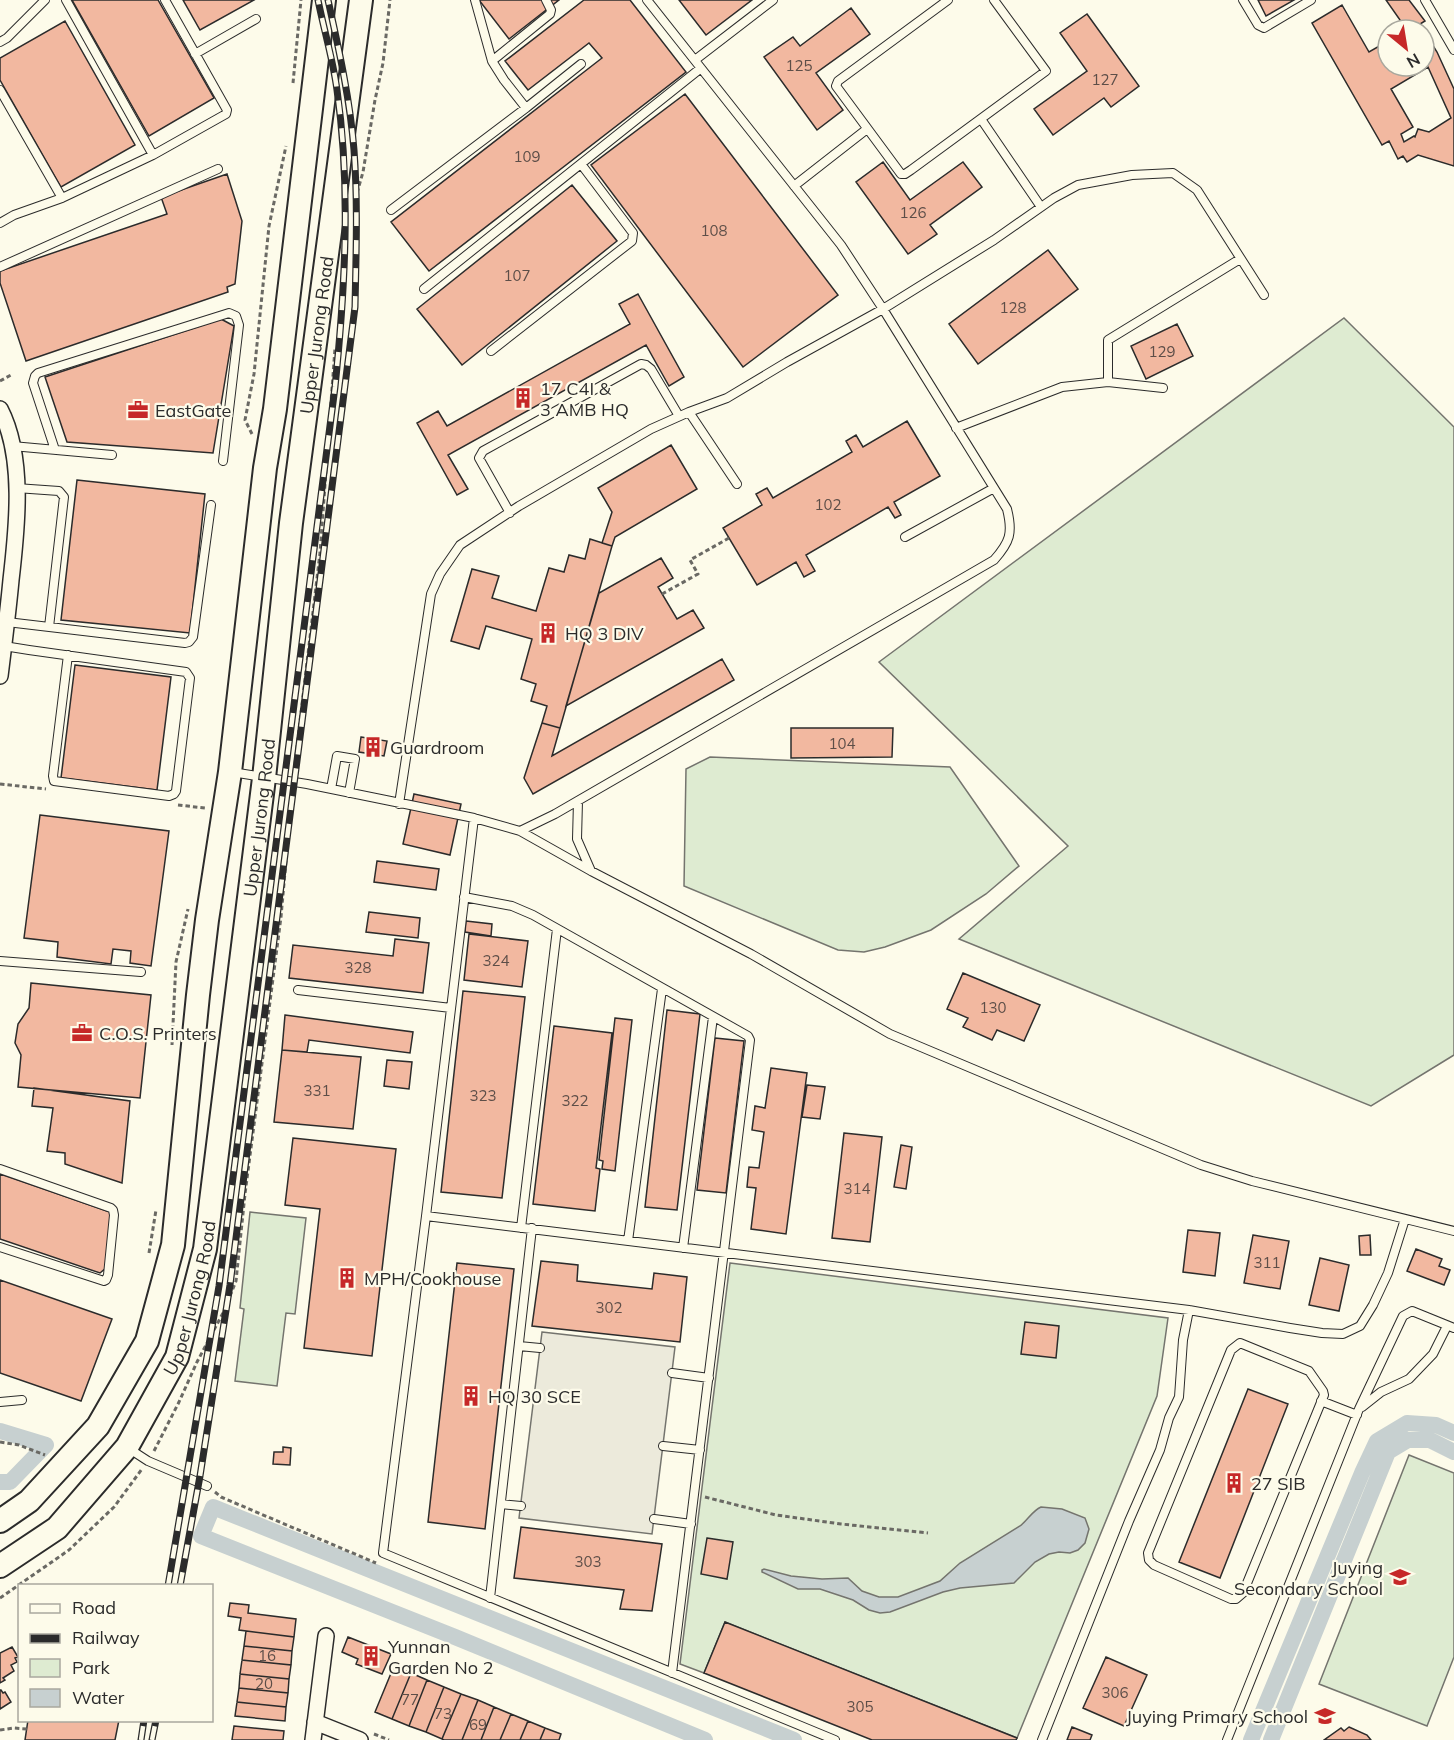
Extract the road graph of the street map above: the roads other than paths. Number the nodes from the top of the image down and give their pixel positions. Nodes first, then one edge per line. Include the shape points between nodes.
1 (45, 0) edge
2 (66, 0) edge
3 (165, 0) edge
4 (324, 0) edge
5 (361, 0) edge
6 (475, 0) edge
7 (546, 0) edge
8 (647, 0) edge
9 (772, 0) edge
10 (948, 0) edge
11 (994, 0) edge
12 (1244, 0) edge
13 (1311, 0) edge
14 (1425, 0) edge
15 (256, 19) dead end
16 (1451, 40) edge
17 (0, 42) edge
18 (1454, 50) edge
19 (195, 54) junction
20 (694, 60) junction
21 (492, 61) junction
22 (581, 64) dead end
23 (701, 68) junction
24 (0, 90) edge
25 (526, 108) junction
26 (981, 119) junction
27 (867, 129) junction
28 (153, 155) junction
29 (581, 164) junction
30 (218, 169) dead end
31 (794, 186) junction
32 (62, 198) junction
33 (1041, 207) junction
34 (391, 210) dead end
35 (0, 223) edge
36 (1240, 259) junction
37 (0, 267) edge
38 (424, 289) dead end
39 (1264, 295) dead end
40 (882, 309) junction
41 (490, 351) dead end
42 (1108, 382) junction
43 (1163, 388) dead end
44 (0, 409) edge
45 (689, 412) junction
46 (679, 416) junction
47 (956, 428) junction
48 (12, 446) junction
49 (55, 450) junction
50 (112, 455) dead end
51 (224, 461) dead end
52 (737, 483) dead end
53 (16, 488) junction
54 (994, 488) junction
55 (211, 505) dead end
56 (510, 513) junction
57 (905, 537) dead end
58 (7, 622) junction
59 (49, 627) junction
60 (4, 646) junction
61 (69, 655) junction
62 (0, 676) edge
63 (230, 772) junction
64 (264, 778) junction
65 (331, 789) junction
66 (349, 793) junction
67 (578, 801) junction
68 (399, 804) junction
69 (474, 818) junction
70 (520, 831) junction
71 (591, 871) junction
72 (464, 897) junction
73 (557, 929) junction
74 (0, 961) edge
75 (141, 972) dead end
76 (662, 988) junction
77 (298, 990) dead end
78 (452, 1008) junction
79 (713, 1017) junction
80 (0, 1169) edge
81 (426, 1216) junction
82 (1405, 1219) junction
83 (521, 1227) junction
84 (532, 1228) junction
85 (1454, 1231) edge
86 (628, 1241) junction
87 (0, 1247) edge
88 (683, 1248) junction
89 (725, 1253) junction
90 (1189, 1310) junction
91 (1450, 1327) edge
92 (519, 1346) junction
93 (540, 1348) dead end
94 (672, 1373) dead end
95 (709, 1378) junction
96 (22, 1400) dead end
97 (0, 1401) edge
98 (1321, 1401) junction
99 (1358, 1412) junction
100 (663, 1446) dead end
101 (127, 1447) junction
102 (700, 1450) junction
103 (207, 1486) dead end
104 (501, 1504) junction
105 (521, 1506) dead end
106 (654, 1519) dead end
107 (0, 1521) edge
108 (691, 1524) junction
109 (0, 1566) edge
110 (490, 1598) junction
111 (326, 1636) dead end
112 (672, 1673) junction
113 (315, 1722) junction
114 (363, 1736) edge
115 (313, 1740) edge
116 (835, 1740) edge
117 (1042, 1740) edge
118 (1227, 1740) edge

1 - 17 lane
2 - 28 lane
3 - 19 lane
4 - 63 main road, Upper Jurong Road
5 - 64 main road, Upper Jurong Road via 291,523
6 - 21 lane
7 - 21 lane via 550,14
8 - 20 lane
9 - 20 lane
10 - 27 lane via 838,81 837,90
11 - 26 lane via 1046,71
12 - 13 lane via 1258,25 1264,28
14 - 16 lane
15 - 19 lane
16 - 18 lane
19 - 28 lane via 226,114
20 - 23 lane
21 - 25 lane
22 - 25 lane
23 - 29 lane
23 - 31 lane
24 - 32 lane
25 - 34 lane
26 - 27 lane via 905,174 898,171
26 - 33 lane
27 - 31 lane
28 - 32 lane
29 - 38 lane
29 - 41 lane via 633,233 632,241
30 - 37 lane
31 - 40 lane via 841,245
32 - 35 lane
33 - 36 lane via 1078,185 1132,175 1173,173 1197,190
33 - 40 lane
36 - 39 lane
36 - 42 lane via 1108,340
40 - 45 lane via 727,398
40 - 47 lane
42 - 43 lane
42 - 47 lane via 1062,387
44 - 48 street
45 - 46 lane
45 - 52 lane
46 - 56 lane
46 - 56 lane via 651,369 641,364 483,451 479,458
47 - 54 lane
48 - 49 lane
48 - 53 street
49 - 50 lane
49 - 51 lane via 34,376 229,313 236,316 239,325
53 - 58 street via 17,522
53 - 59 lane via 59,491 64,497
54 - 57 lane
54 - 67 lane via 1007,509 1012,527 1006,546 994,560
55 - 59 lane via 193,637 189,642
56 - 68 lane via 460,545 431,594
58 - 59 lane
58 - 60 street
60 - 61 lane
60 - 62 street
61 - 61 lane via 189,675 174,794 54,782
63 - 64 lane
63 - 107 main road, Upper Jurong Road via 198,995 173,1245 147,1341 98,1426 29,1501
64 - 65 lane
64 - 101 main road, Upper Jurong Road via 205,1249 177,1357
65 - 66 lane
65 - 66 lane via 337,756 355,759
66 - 68 lane
67 - 70 lane
67 - 71 lane via 577,839
68 - 69 lane
69 - 70 lane
69 - 72 lane
70 - 71 lane
71 - 82 lane via 751,954 890,1034 1201,1165
72 - 73 lane via 518,908
72 - 78 lane
73 - 76 lane
73 - 83 lane
74 - 75 lane
76 - 79 lane
76 - 86 lane
77 - 78 lane
78 - 81 lane
79 - 88 lane
79 - 89 lane via 748,1036 750,1044
80 - 87 lane via 111,1208 114,1215 108,1275 104,1281
81 - 83 lane
81 - 110 lane via 383,1553
82 - 85 lane
82 - 90 lane via 1373,1305 1360,1326 1343,1334
83 - 84 lane
84 - 86 lane
84 - 92 lane
86 - 88 lane
88 - 89 lane
89 - 90 lane
89 - 95 lane
90 - 117 lane via 1179,1397
91 - 99 lane via 1433,1354 1408,1379 1381,1392
91 - 99 lane via 1412,1311 1403,1316
92 - 93 lane
92 - 104 lane
94 - 95 lane
95 - 102 lane
96 - 97 lane
98 - 98 lane via 1240,1597 1231,1599 1154,1566 1148,1553 1231,1350 1237,1344 1309,1371 1323,1391
98 - 99 lane
99 - 118 lane
100 - 102 lane
101 - 103 lane via 148,1461
101 - 109 main road, Upper Jurong Road via 57,1528
102 - 108 lane
104 - 105 lane
104 - 110 lane
106 - 108 lane
108 - 112 lane
110 - 112 lane
111 - 113 street
112 - 116 lane
113 - 114 street
113 - 115 street

